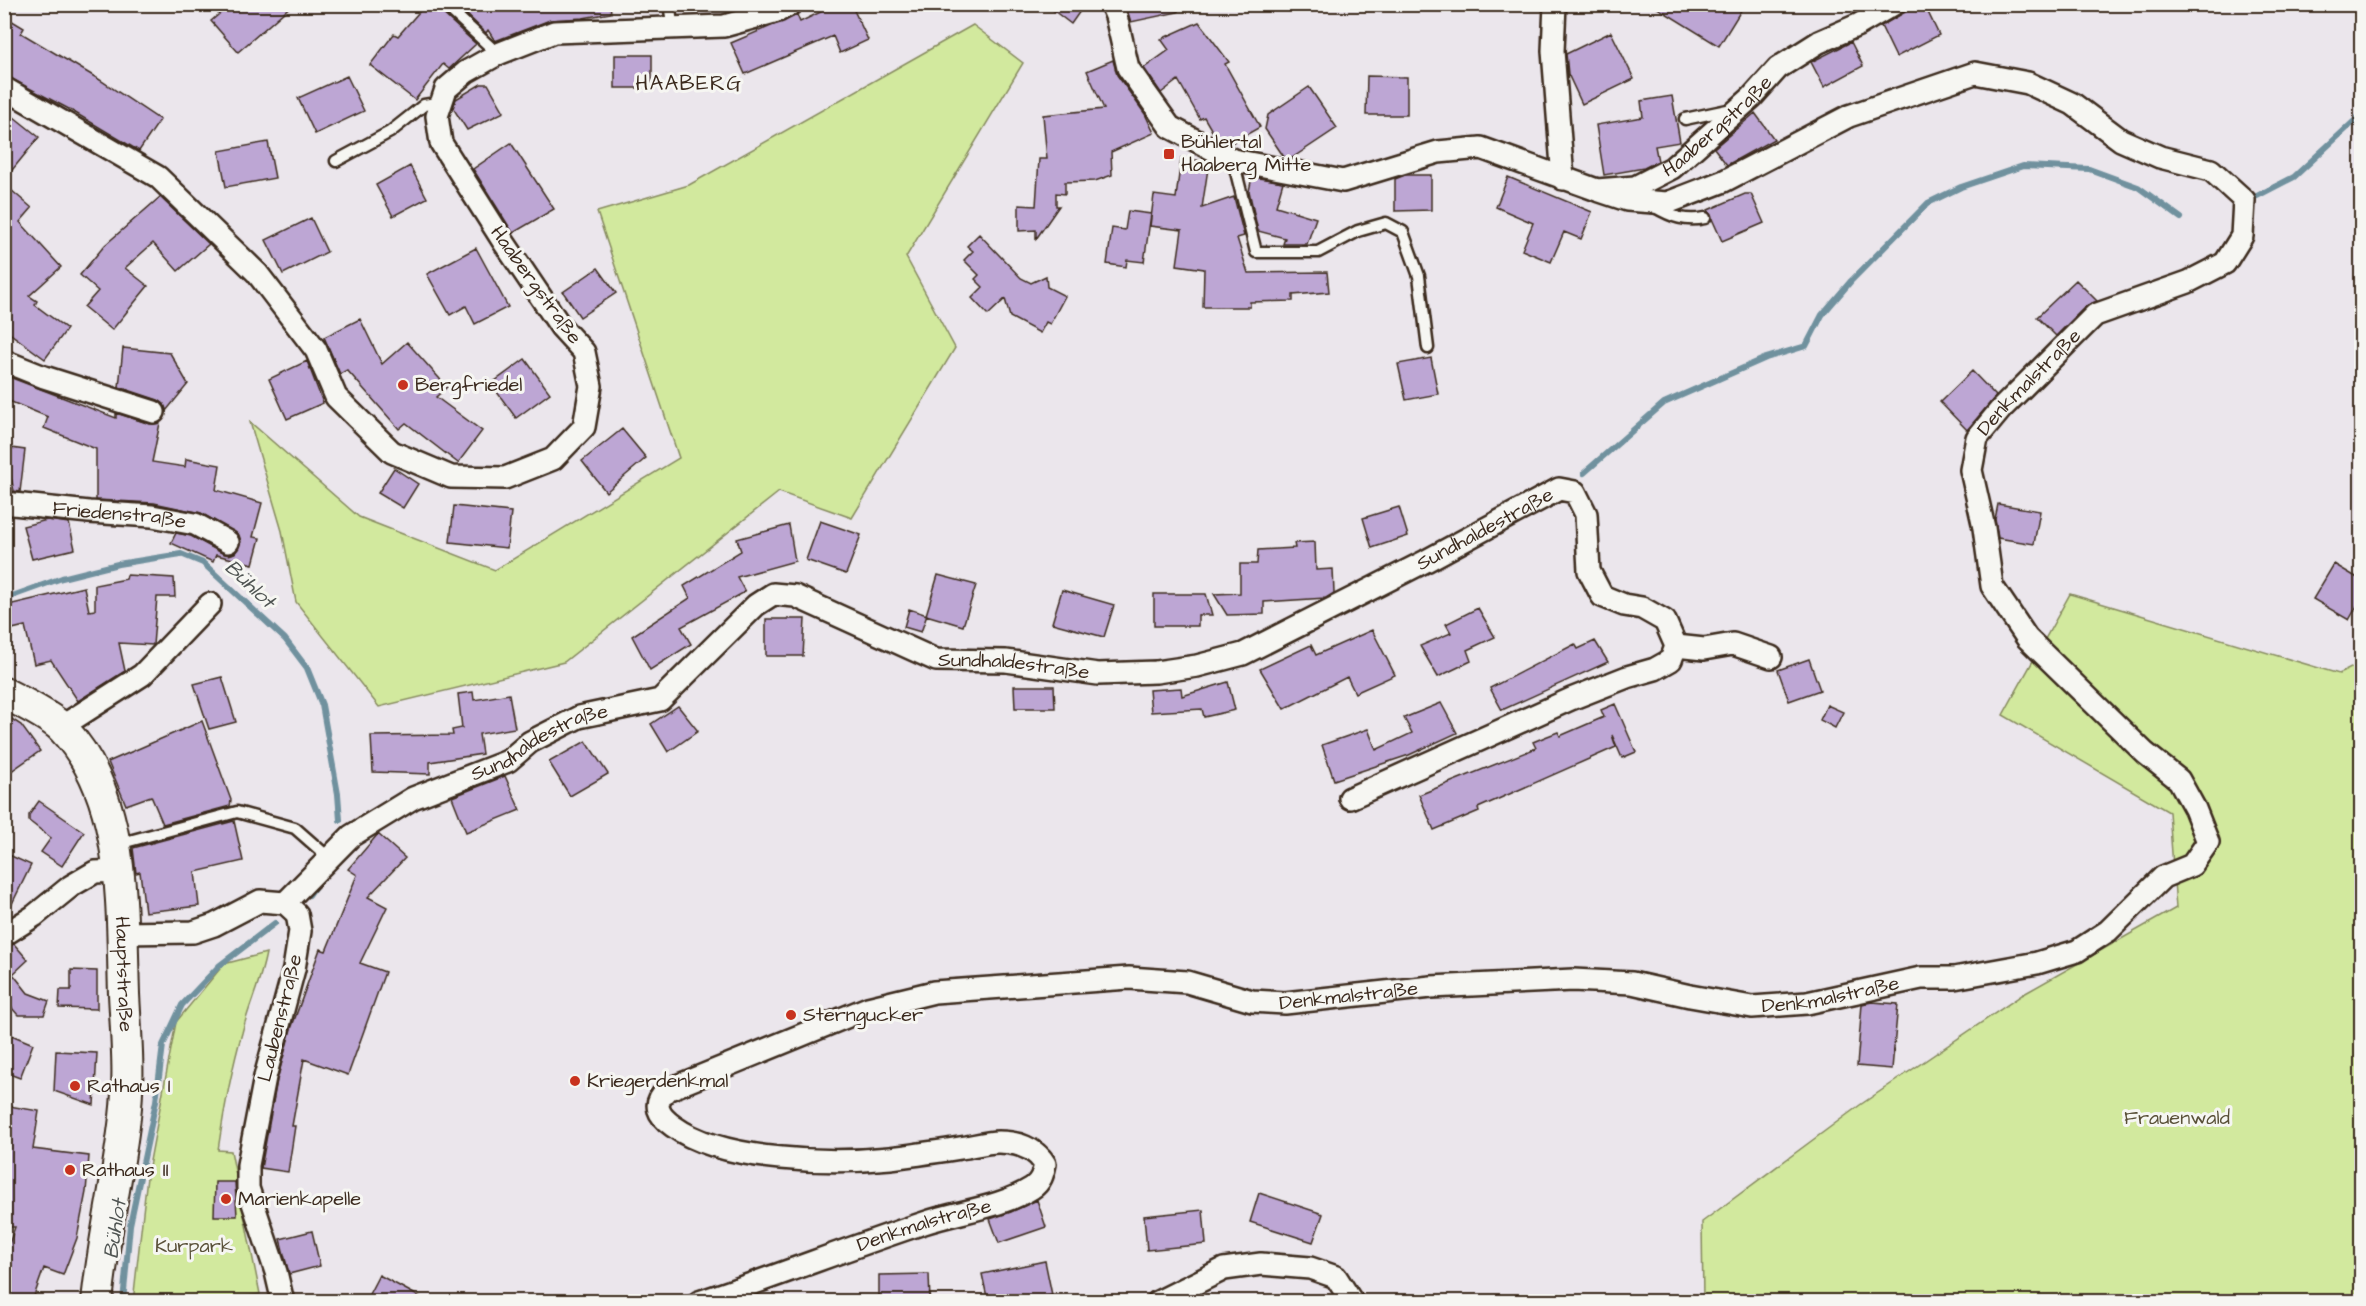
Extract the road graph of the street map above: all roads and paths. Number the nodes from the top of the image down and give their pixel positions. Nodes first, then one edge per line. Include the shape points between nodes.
1 (444, 4) edge
2 (669, 4) edge
3 (1111, 4) edge
4 (1555, 4) edge
5 (1865, 4) edge
6 (1894, 4) edge
7 (781, 7) edge
8 (1858, 25) junction
9 (673, 29) junction
10 (498, 54) junction
11 (4, 87) edge
12 (442, 102) junction
13 (1741, 106) junction
14 (1685, 119) dead end
15 (1233, 160) junction
16 (336, 161) dead end
17 (1563, 178) junction
18 (1597, 190) junction
19 (1644, 201) junction
20 (1705, 218) dead end
21 (1428, 348) dead end
22 (4, 361) edge
23 (154, 412) dead end
24 (4, 503) edge
25 (228, 542) dead end
26 (210, 604) dead end
27 (1676, 646) junction
28 (1771, 657) dead end
29 (4, 693) edge
30 (61, 727) junction
31 (1350, 798) dead end
32 (328, 857) junction
33 (117, 858) junction
34 (285, 903) junction
35 (122, 933) junction
36 (4, 935) edge
37 (97, 1302) edge
38 (283, 1302) edge
39 (699, 1302) edge
40 (1158, 1302) edge
41 (1352, 1302) edge

1 - 10 lane
2 - 9 lane
3 - 15 street, Haabergstraße via 1128,68 1170,127
4 - 17 street via 1554,74
5 - 8 street
6 - 8 street, Haabergstraße
7 - 9 street, Haabergstraße via 724,26
8 - 13 street, Haabergstraße via 1820,42 1778,68
9 - 10 street, Haabergstraße via 554,32
10 - 12 street, Haabergstraße via 446,89
11 - 12 street, Haabergstraße via 158,177 257,273 316,350 336,397 392,452 451,477 505,478 553,459 584,427 591,386 584,352 561,327 502,241 441,143 437,116
12 - 16 lane via 424,105 390,132
13 - 14 lane
13 - 18 street, Haabergstraße via 1672,168 1635,187
15 - 17 street, Haabergstraße via 1343,181 1438,152 1481,148
15 - 21 lane via 1256,252 1318,252 1358,231 1386,223 1403,232 1419,276
17 - 18 street, Haabergstraße
18 - 19 street, Denkmalstraße
19 - 20 lane via 1670,216 1691,221
19 - 39 street, Denkmalstraße via 1666,203 1724,181 1849,116 1975,73 2028,83 2073,104 2121,140 2160,157 2211,170 2244,200 2242,236 2225,263 2188,282 2095,315 1977,438 1971,470 1992,586 2027,638 2145,753 2179,780 2208,842 2192,865 2163,877 2108,931 2077,951 2037,963 1954,978 1921,978 1807,1003 1752,1007 1632,983 1573,980 1431,987 1285,1003 1252,1001 1187,982 1129,978 934,992 868,1008 667,1090 658,1103 662,1118 684,1134 720,1147 778,1158 888,1158 998,1142 1020,1145 1038,1154 1045,1164 1042,1177 1035,1186 1007,1200 926,1222
22 - 23 street
24 - 25 street, Friedenstraße via 152,516 195,524
26 - 30 street via 142,675
27 - 28 street via 1704,649 1733,644
27 - 31 street via 1671,660 1655,669 1571,699
27 - 32 street, Sundhaldestraße via 1665,621 1642,608 1602,596 1589,572 1586,514 1575,492 1559,489 1243,654 1156,672 1098,674 1006,661 936,660 795,596 773,594 756,605 660,700 579,717 530,742 508,761 413,798 351,836
29 - 30 main road, Hauptstraße
30 - 33 main road, Hauptstraße via 92,773
32 - 33 lane via 295,828 237,812
32 - 34 street, Sundhaldestraße
33 - 35 main road, Hauptstraße
33 - 36 street via 70,886
34 - 35 street via 260,901 193,932
34 - 38 street, Laubenstraße via 297,914 300,931 248,1165 248,1188
35 - 37 main road, Hauptstraße via 125,1114
40 - 41 street via 1224,1269 1261,1264 1310,1268 1336,1277

